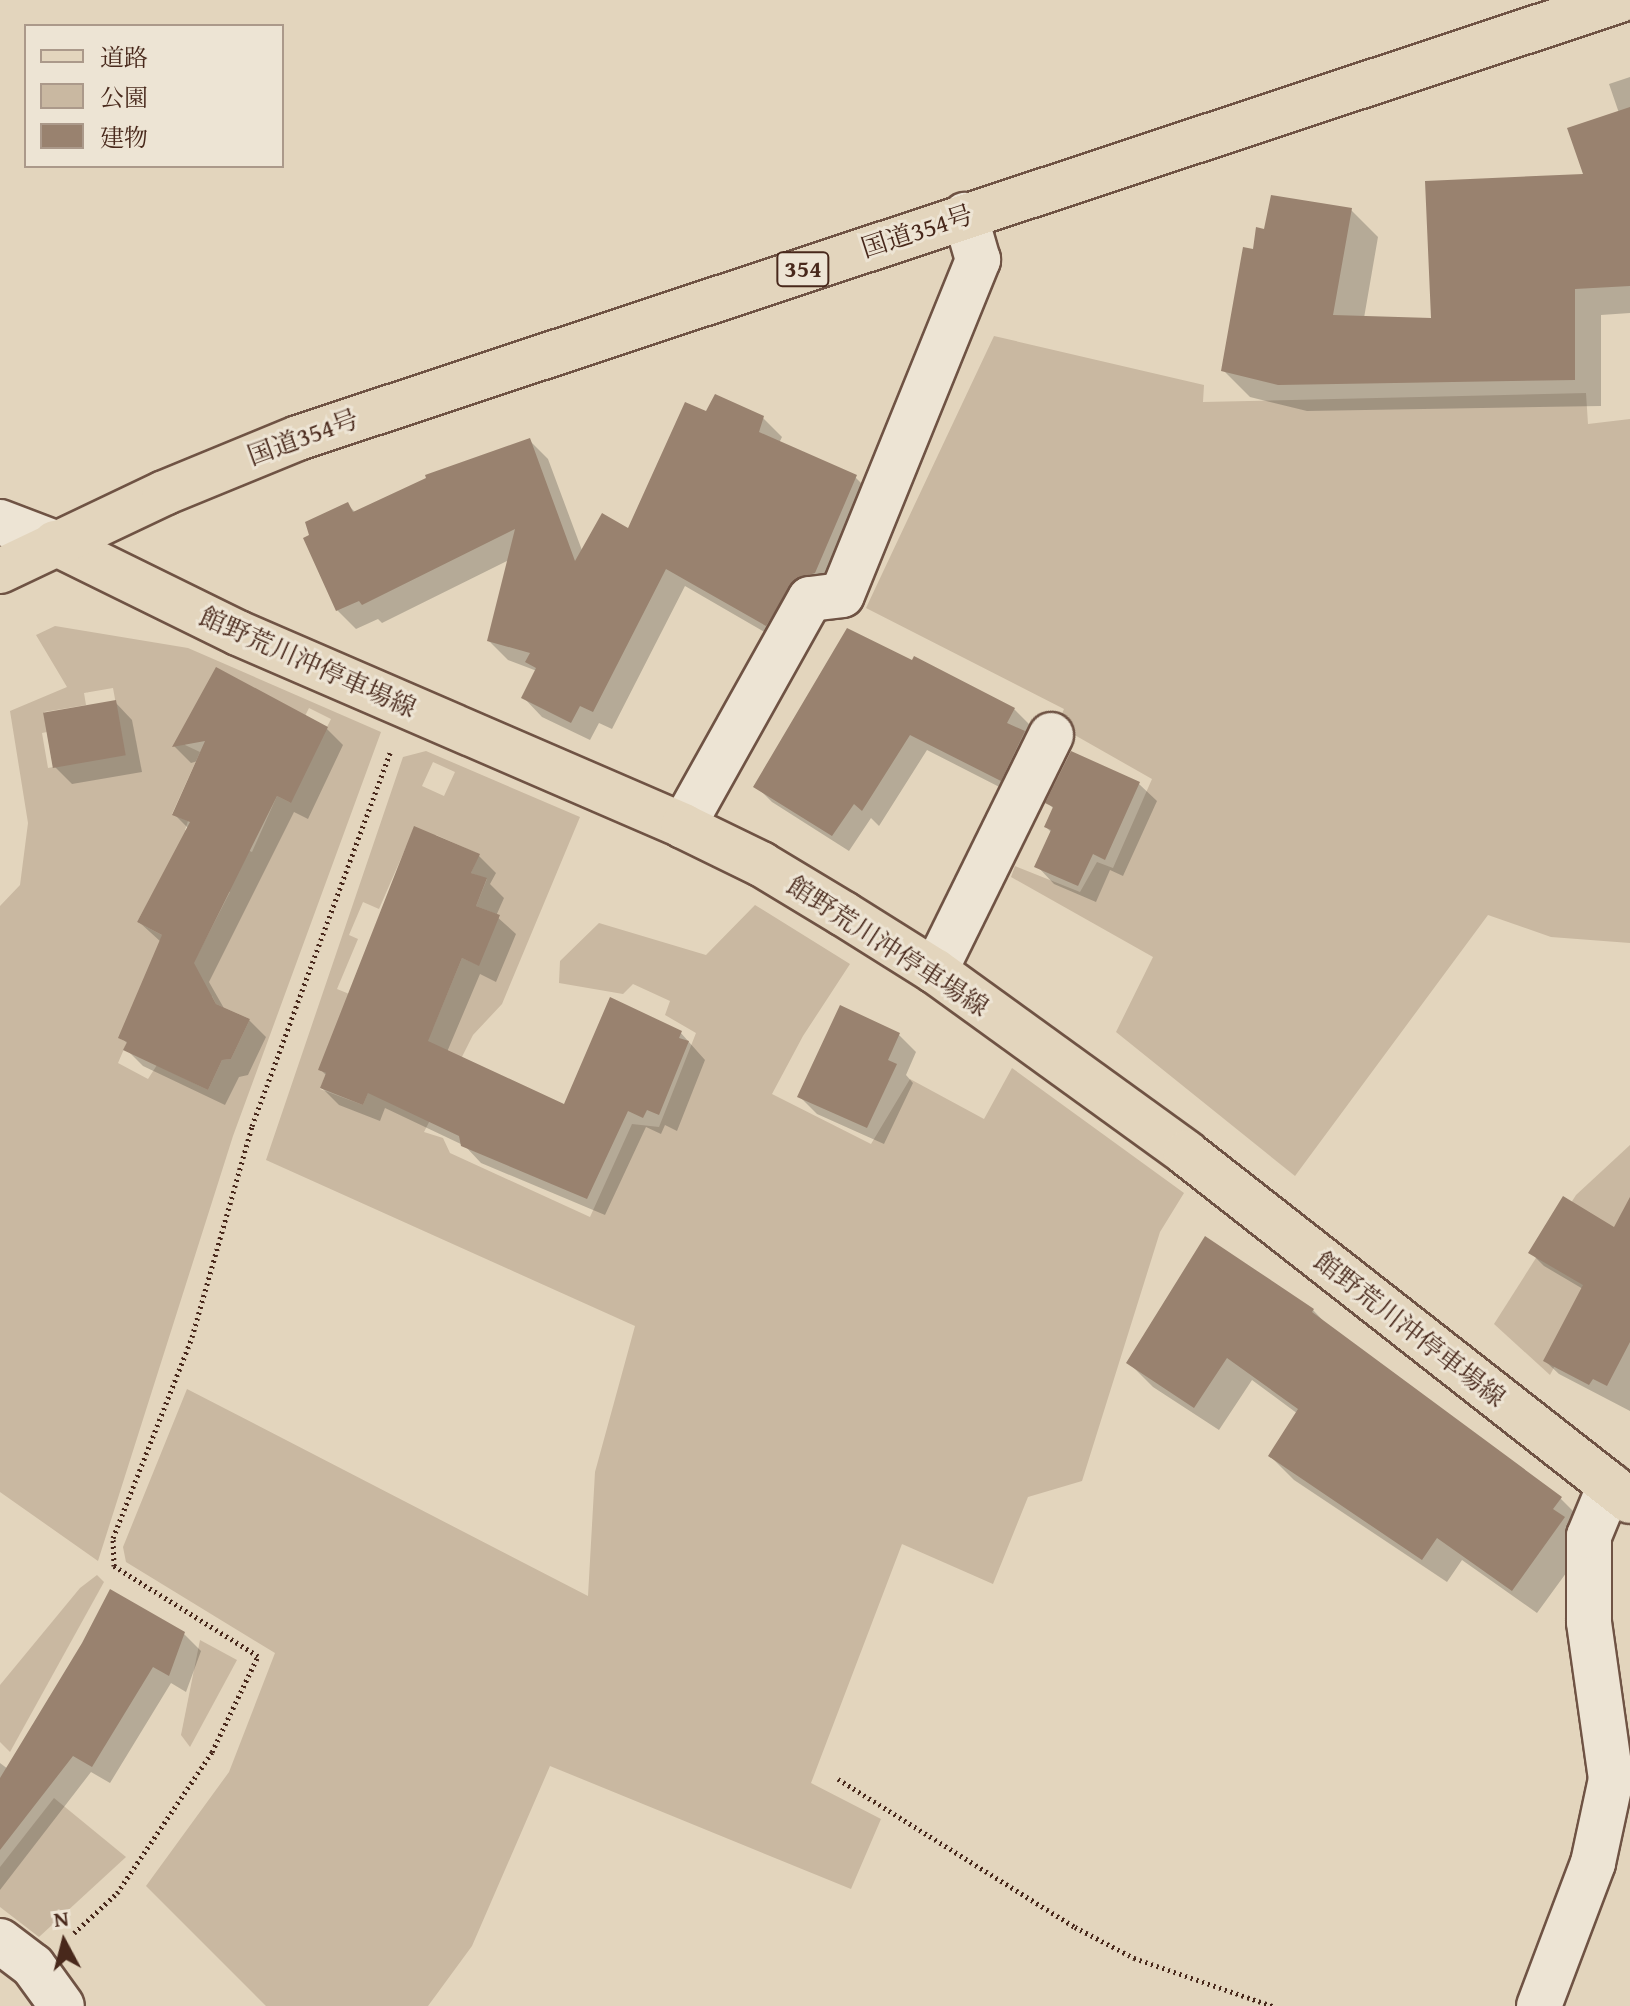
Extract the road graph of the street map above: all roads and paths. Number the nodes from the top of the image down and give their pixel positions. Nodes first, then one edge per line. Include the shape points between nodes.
1 (1620, 0) edge
2 (965, 215) junction
3 (0, 522) edge
4 (55, 543) junction
5 (0, 571) edge
6 (408, 706) junction
7 (1051, 735) dead end
8 (683, 826) junction
9 (935, 971) junction
10 (1620, 1493) edge
11 (838, 1779) dead end
12 (16, 1953) edge
13 (62, 2006) edge
14 (1273, 2006) edge
15 (1539, 2006) edge

1 - 2 main road, 国道354号 / 354
2 - 4 main road, 国道354号 / 354 via 247,456
2 - 8 street via 978,260 842,595 810,599
3 - 4 street
4 - 5 main road, 国道354号 / 354
4 - 6 main road, 館野荒川沖停車場線 via 238,633
6 - 8 main road, 館野荒川沖停車場線
6 - 12 path via 252,1126 192,1337 113,1538 114,1566 258,1656 212,1752 117,1893 62,1945
7 - 9 street
8 - 9 main road, 館野荒川沖停車場線 via 761,864
9 - 10 main road, 館野荒川沖停車場線 via 1186,1153
10 - 15 street via 1589,1536 1589,1622 1611,1779 1593,1863
11 - 14 path via 1075,1927 1134,1958
12 - 13 street

